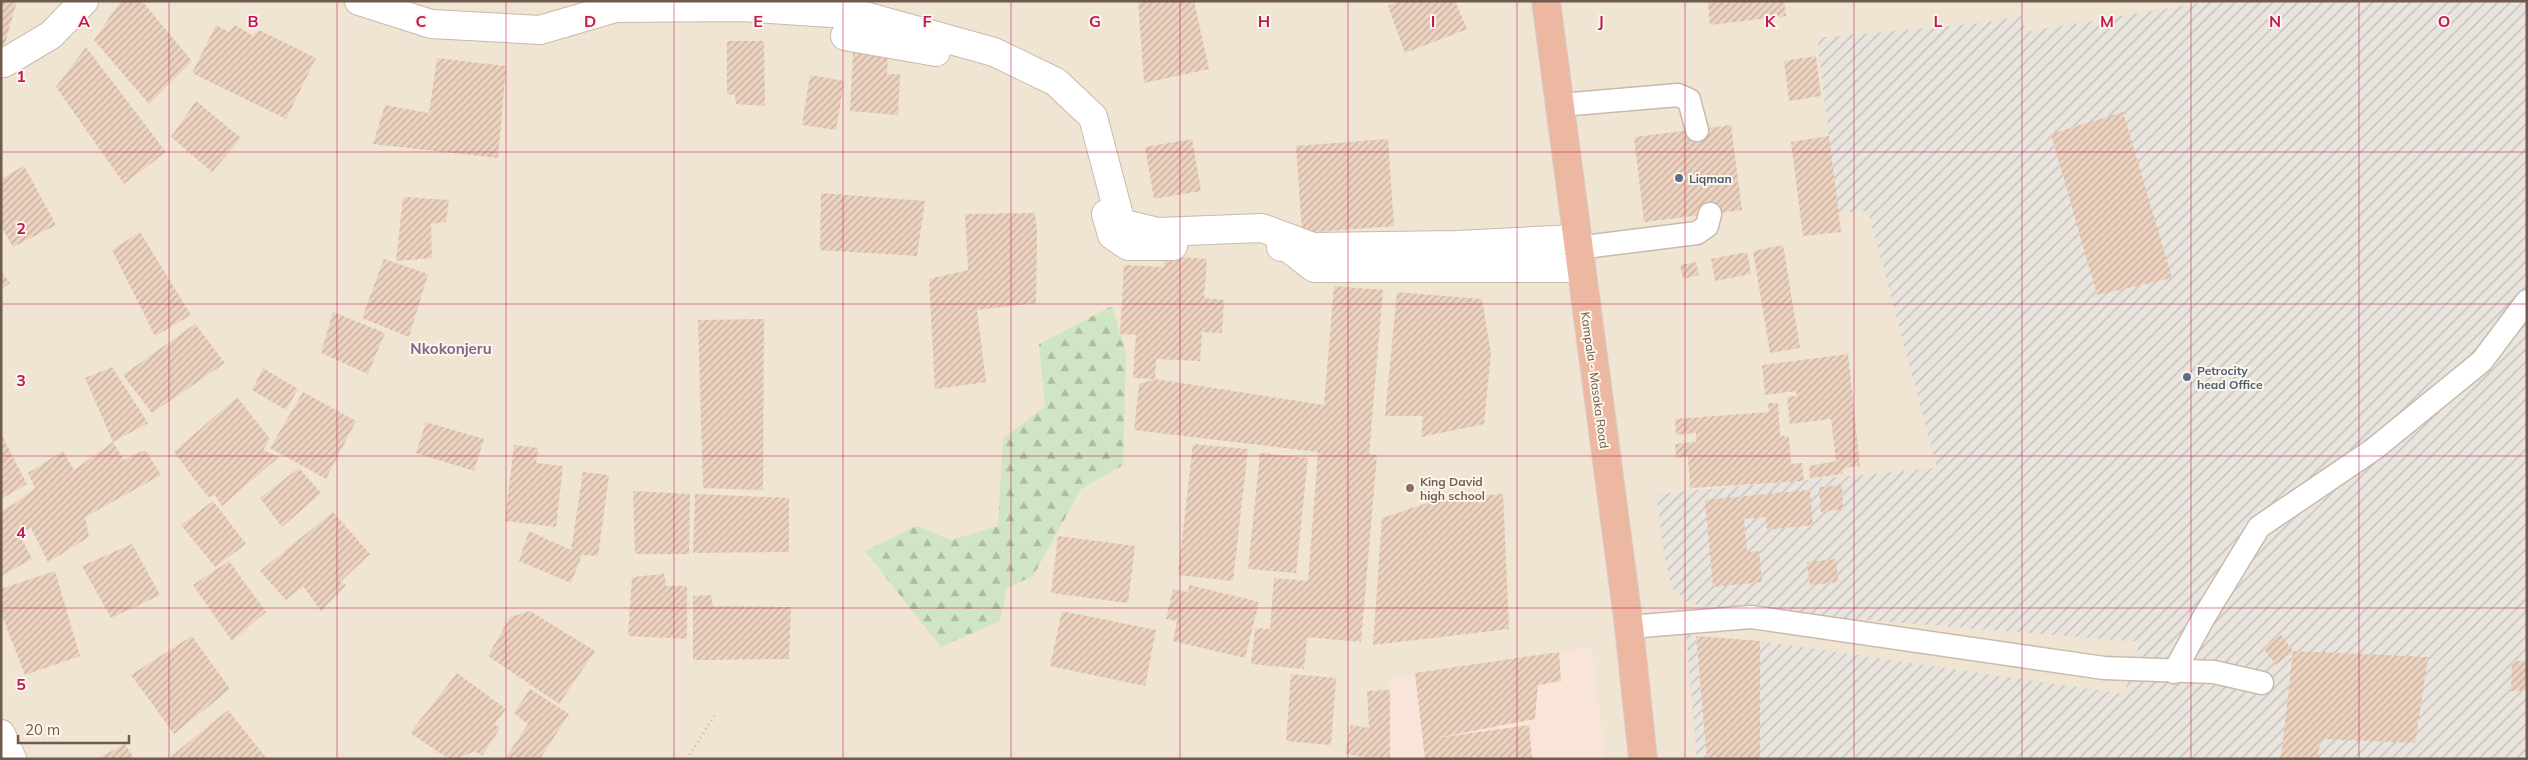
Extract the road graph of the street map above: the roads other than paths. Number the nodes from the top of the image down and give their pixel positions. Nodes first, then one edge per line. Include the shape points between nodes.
1 (84, 1) edge
2 (359, 1) edge
3 (1546, 1) edge
4 (845, 36) dead end
5 (1, 62) edge
6 (1561, 105) junction
7 (1697, 130) dead end
8 (1710, 214) dead end
9 (1578, 252) junction
10 (2527, 301) edge
11 (1629, 626) junction
12 (2174, 672) junction
13 (2262, 683) dead end
14 (1, 734) edge
15 (12, 759) edge
16 (1643, 759) edge

1 - 5 street via 50,35
2 - 9 street via 431,24 540,30 615,8 740,7 861,15 994,52 1056,82 1094,117 1121,222 1158,232 1262,228 1313,247 1457,245
3 - 6 highway, Kampala - Masaka Road
4 - 9 street via 975,58 1063,110 1082,125 1112,235 1128,246 1287,247 1314,268
6 - 7 lane via 1678,95 1689,100
6 - 9 highway, Kampala - Masaka Road
8 - 9 lane via 1707,226 1697,233
9 - 11 highway, Kampala - Masaka Road
10 - 12 lane via 2482,361 2374,449 2259,527
11 - 12 lane via 1751,617 2104,668
11 - 16 highway, Kampala - Masaka Road
12 - 13 lane via 2214,672
14 - 15 street

